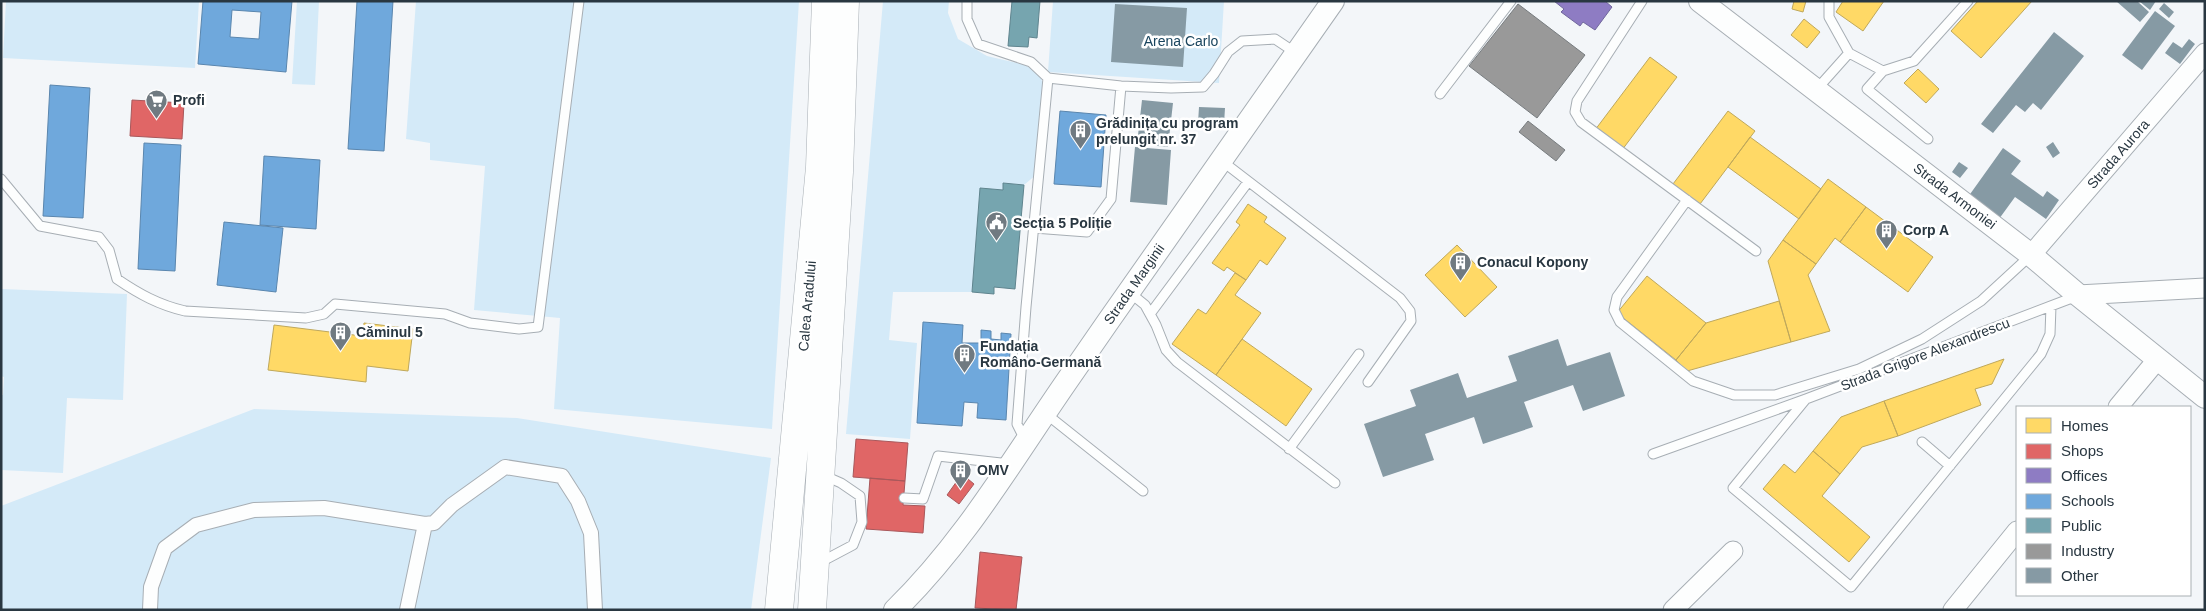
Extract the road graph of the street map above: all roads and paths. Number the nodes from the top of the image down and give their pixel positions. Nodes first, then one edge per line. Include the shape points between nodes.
1 (579, 1) edge
2 (826, 1) edge
3 (845, 1) edge
4 (967, 1) edge
5 (1333, 1) edge
6 (1511, 1) edge
7 (1642, 1) edge
8 (1700, 1) edge
9 (1829, 1) edge
10 (1968, 1) edge
11 (1296, 53) junction
12 (1849, 53) junction
13 (2205, 53) edge
14 (1883, 71) junction
15 (1048, 78) junction
16 (1121, 86) junction
17 (1816, 90) junction
18 (1440, 94) dead end
19 (1928, 139) dead end
20 (1220, 160) junction
21 (1, 179) edge
22 (1248, 182) junction
23 (1687, 200) junction
24 (1034, 228) junction
25 (1756, 251) dead end
26 (2031, 255) junction
27 (2205, 288) edge
28 (1129, 292) junction
29 (2078, 296) junction
30 (2051, 306) junction
31 (1150, 314) junction
32 (1359, 354) dead end
33 (2157, 360) junction
34 (1368, 382) dead end
35 (2205, 398) edge
36 (1806, 399) junction
37 (2119, 406) edge
38 (1044, 413) junction
39 (1028, 438) junction
40 (1922, 442) dead end
41 (1289, 449) junction
42 (1653, 454) dead end
43 (1012, 464) junction
44 (1950, 466) junction
45 (821, 475) junction
46 (1335, 483) dead end
47 (1143, 491) dead end
48 (904, 498) dead end
49 (425, 524) junction
50 (2016, 532) edge
51 (1732, 551) dead end
52 (815, 565) junction
53 (150, 610) edge
54 (407, 610) edge
55 (595, 610) edge
56 (780, 610) edge
57 (812, 610) edge
58 (895, 610) edge
59 (1673, 610) edge
60 (1953, 610) edge

1 - 21 lane via 538,327 470,323 427,311 335,304 324,314 306,318 170,307 147,298 117,279 109,250 99,237 40,226
2 - 56 main road, Calea Aradului via 820,167
3 - 45 main road, Calea Aradului via 842,122
4 - 15 lane via 967,19 978,44 1031,62
5 - 11 street, Strada Marginii
6 - 18 lane
7 - 23 lane via 1577,101 1575,112 1581,122
8 - 17 street, Strada Armoniei
9 - 12 lane via 1829,17
10 - 14 lane via 1914,61
11 - 16 lane via 1275,40 1242,41 1228,52 1203,87
11 - 20 street, Strada Marginii
12 - 14 lane
12 - 17 lane
13 - 26 street, Strada Aurora
14 - 19 lane via 1868,89
15 - 16 lane
15 - 24 lane
16 - 24 lane via 1111,199 1086,232
17 - 26 street, Strada Armoniei
20 - 22 lane
20 - 28 street, Strada Marginii
22 - 31 lane
22 - 34 lane via 1400,298 1410,311 1411,321
23 - 25 lane
23 - 26 lane via 1617,297 1614,310 1620,322 1693,381 1734,395 1775,395 1859,369 1922,339 1981,301
24 - 39 lane via 1017,424
26 - 29 street, Strada Armoniei
27 - 29 street, Strada Grigore Alexandrescu
28 - 31 lane via 1145,305
28 - 38 street, Strada Marginii
29 - 30 lane, Strada Grigore Alexandrescu
29 - 33 street, Strada Armoniei
30 - 36 lane, Strada Grigore Alexandrescu
30 - 44 lane via 2050,334 2041,354
31 - 41 lane via 1162,343 1178,362
32 - 41 lane
33 - 35 street, Strada Armoniei
33 - 37 street
36 - 42 lane, Strada Grigore Alexandrescu
36 - 44 lane via 1733,488 1852,587
38 - 39 street, Strada Marginii
38 - 47 lane
39 - 43 street, Strada Marginii
40 - 44 lane
41 - 46 lane
43 - 48 lane via 938,456 923,498
43 - 58 street, Strada Marginii via 961,536
45 - 52 main road, Calea Aradului
45 - 52 lane via 864,496 862,522 853,545
49 - 53 street via 324,508 254,510 196,525 165,548 151,587
49 - 54 street
49 - 55 street via 434,523 452,505 505,467 562,476 578,501 591,533
50 - 60 street
51 - 59 street
52 - 57 main road, Calea Aradului

